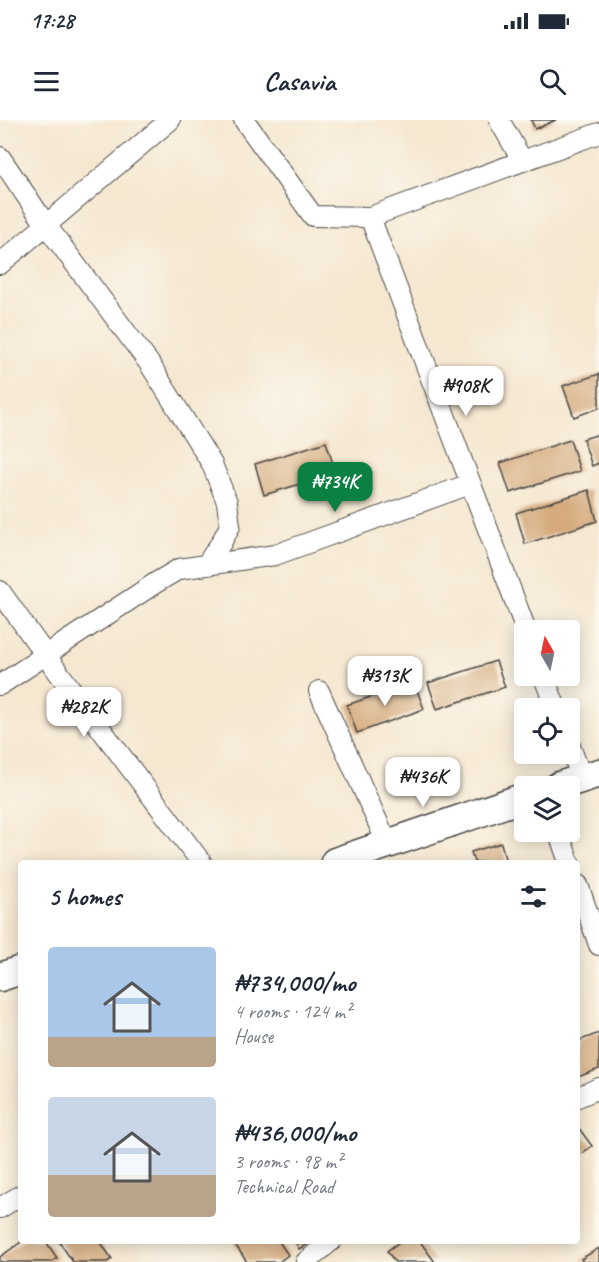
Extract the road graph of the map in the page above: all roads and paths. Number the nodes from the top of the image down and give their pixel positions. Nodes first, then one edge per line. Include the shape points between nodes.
1 (170, 120) edge
2 (244, 120) edge
3 (499, 120) edge
4 (598, 137) edge
5 (0, 156) edge
6 (522, 160) junction
7 (370, 217) junction
8 (46, 225) junction
9 (0, 264) edge
10 (470, 484) junction
11 (206, 565) junction
12 (0, 591) edge
13 (522, 620) edge
14 (46, 656) junction
15 (0, 685) edge
16 (319, 691) dead end
17 (514, 801) edge
18 (562, 842) edge
19 (388, 845) junction
20 (199, 860) edge
21 (341, 860) edge
22 (569, 860) edge
23 (582, 914) edge
24 (599, 945) edge
25 (18, 971) edge
26 (0, 977) edge
27 (599, 1088) edge
28 (580, 1095) edge
29 (18, 1197) edge
30 (0, 1208) edge
31 (327, 1244) edge
32 (306, 1262) edge

1 - 8 street
2 - 7 street via 313,216
3 - 6 street
4 - 6 street
5 - 8 street
6 - 7 street
7 - 10 street
8 - 9 street
8 - 11 street via 149,363 212,464 227,502 230,526
10 - 11 street via 275,555
10 - 13 street
11 - 14 street via 179,569
12 - 14 street
14 - 15 street
14 - 20 street
16 - 19 street
17 - 19 street
18 - 22 street
19 - 21 street
23 - 24 street
25 - 26 street
27 - 28 street
29 - 30 street
31 - 32 street

